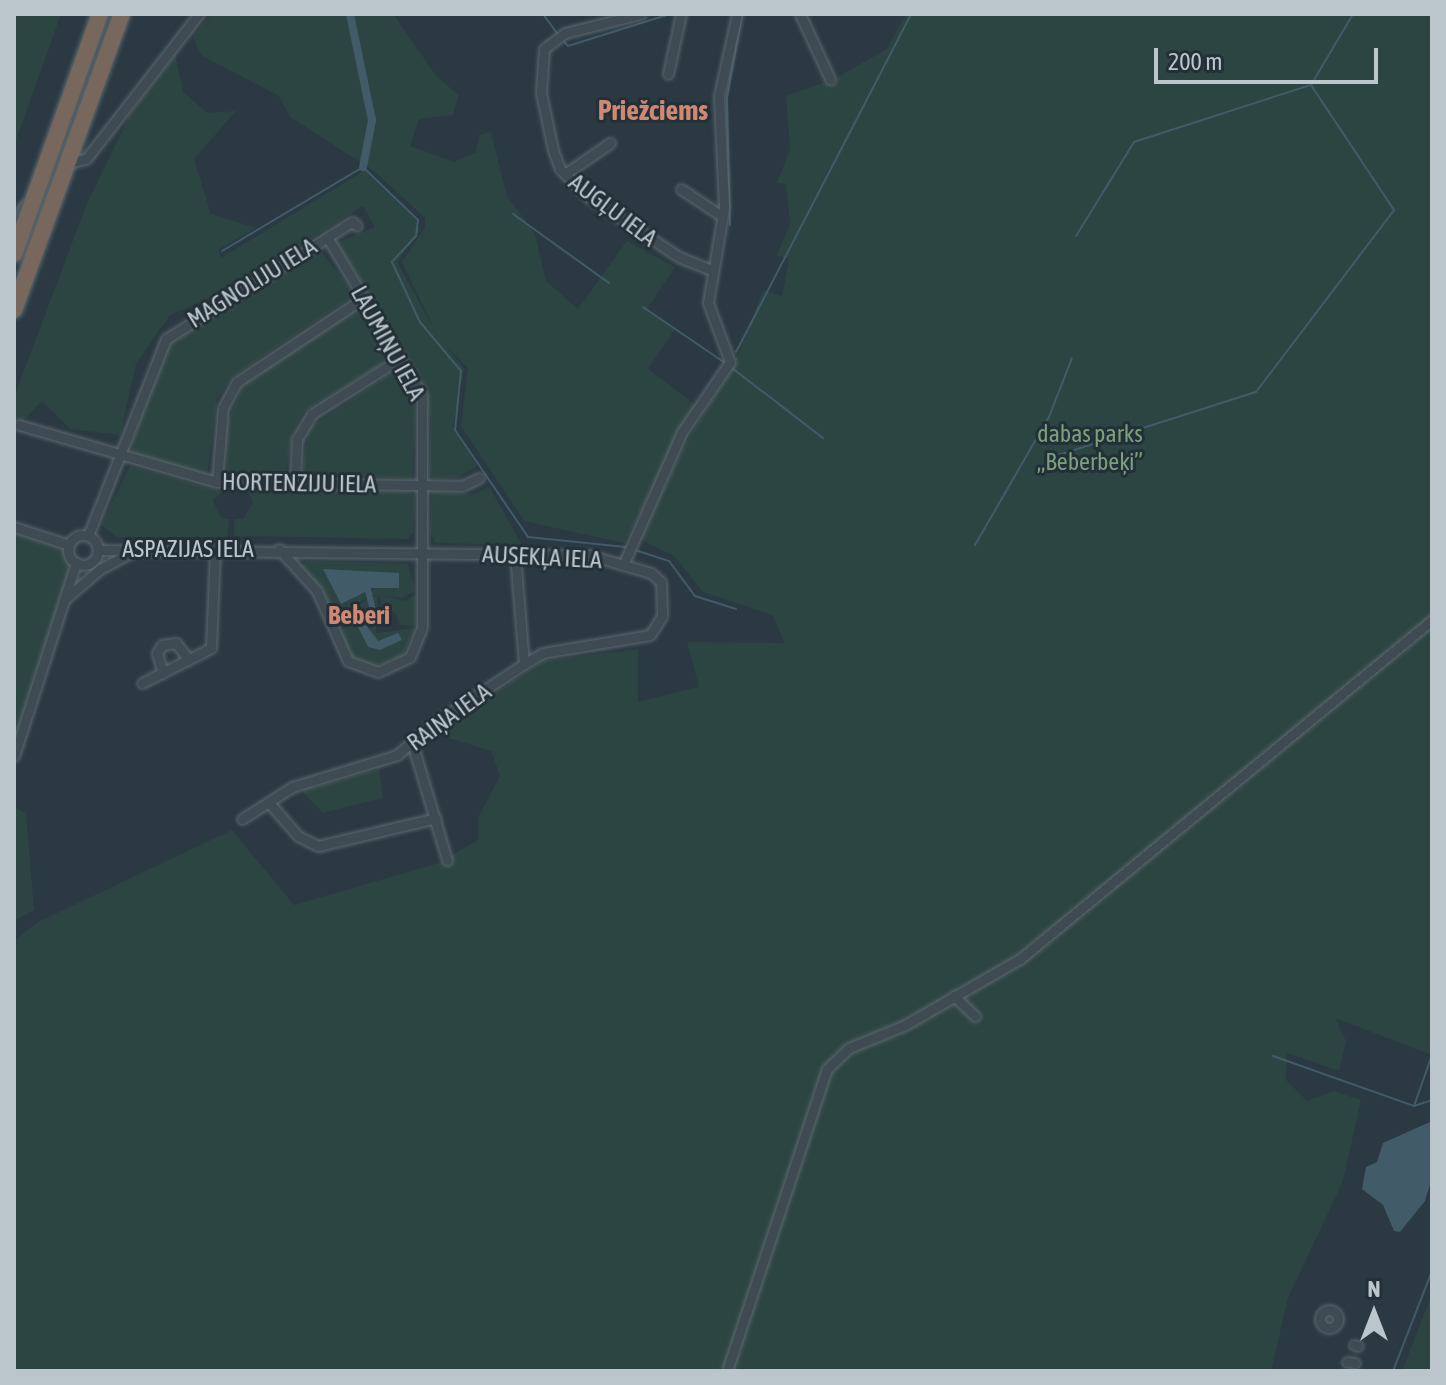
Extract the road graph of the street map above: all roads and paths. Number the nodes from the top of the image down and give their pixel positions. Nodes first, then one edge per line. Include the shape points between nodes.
1 (100, 14) edge
2 (122, 14) edge
3 (199, 14) edge
4 (641, 14) edge
5 (681, 14) edge
6 (737, 14) edge
7 (800, 14) edge
8 (668, 74) dead end
9 (830, 79) dead end
10 (610, 143) dead end
11 (68, 163) junction
12 (565, 174) junction
13 (681, 189) dead end
14 (34, 193) junction
15 (723, 217) junction
16 (14, 225) edge
17 (357, 226) dead end
18 (327, 237) junction
19 (14, 254) edge
20 (709, 269) junction
21 (364, 298) junction
22 (14, 310) edge
23 (401, 358) junction
24 (19, 425) dead end
25 (120, 457) junction
26 (479, 478) dead end
27 (295, 481) junction
28 (217, 482) junction
29 (422, 485) junction
30 (14, 527) edge
31 (88, 536) junction
32 (69, 545) junction
33 (215, 547) junction
34 (140, 548) junction
35 (279, 549) junction
36 (98, 550) junction
37 (420, 552) junction
38 (515, 554) junction
39 (76, 563) junction
40 (624, 563) junction
41 (65, 599) junction
42 (1432, 620) edge
43 (189, 660) junction
44 (524, 664) junction
45 (163, 673) junction
46 (142, 683) dead end
47 (413, 746) junction
48 (14, 756) edge
49 (271, 805) junction
50 (436, 818) junction
51 (242, 819) dead end
52 (447, 860) dead end
53 (954, 996) junction
54 (975, 1016) dead end
55 (727, 1371) edge

1 - 14 highway
2 - 11 highway
3 - 11 street via 86,159
4 - 12 street, AUGĻU IELA via 559,37 544,49 540,65 553,150
5 - 8 street
6 - 15 street via 718,110
7 - 9 street
10 - 12 street
11 - 22 highway
12 - 20 street, AUGĻU IELA via 659,245
13 - 15 street
14 - 16 main road
14 - 19 highway
15 - 20 street
17 - 18 street, MAGNOLIJU IELA via 352,222
18 - 21 street, LAUMIŅU IELA
18 - 25 street, MAGNOLIJU IELA via 166,339
20 - 40 street via 709,314 730,362 682,432
21 - 23 street, LAUMIŅU IELA
21 - 28 street via 237,382 223,408
23 - 27 street via 312,414 297,439
23 - 29 street, LAUMIŅU IELA via 424,409
24 - 25 street, HORTENZIJU IELA
25 - 28 street, HORTENZIJU IELA
25 - 31 street, MAGNOLIJU IELA
26 - 29 street, HORTENZIJU IELA via 462,486
27 - 28 street, HORTENZIJU IELA
27 - 29 street, HORTENZIJU IELA
29 - 37 street, LAUMIŅU IELA
30 - 32 street
31 - 32 street via 77,536
31 - 36 street
32 - 39 street
33 - 34 street, ASPAZIJAS IELA
33 - 35 street, ASPAZIJAS IELA
33 - 43 street via 213,641
34 - 36 street, ASPAZIJAS IELA
34 - 41 street
35 - 37 street, ASPAZIJAS IELA
35 - 37 street, ASPAZIJAS IELA via 317,591 340,652 359,669 378,672 402,664 421,638
36 - 39 street via 93,561
37 - 38 street, AUSEKĻA IELA
38 - 40 street, AUSEKĻA IELA via 589,555
38 - 44 street
39 - 41 street
40 - 44 street, AUSEKĻA IELA via 661,582 662,616 650,635 543,653
41 - 48 street
42 - 53 street via 1364,680 1223,786 1076,917
43 - 45 street
43 - 45 street via 176,643 162,645 157,651
44 - 47 street, RAIŅA IELA via 434,723
45 - 46 street
47 - 49 street, RAIŅA IELA via 370,766 292,787
47 - 50 street
49 - 50 street via 298,836 318,846
49 - 51 street, RAIŅA IELA
50 - 52 street
53 - 54 street
53 - 55 street via 849,1048 827,1069

